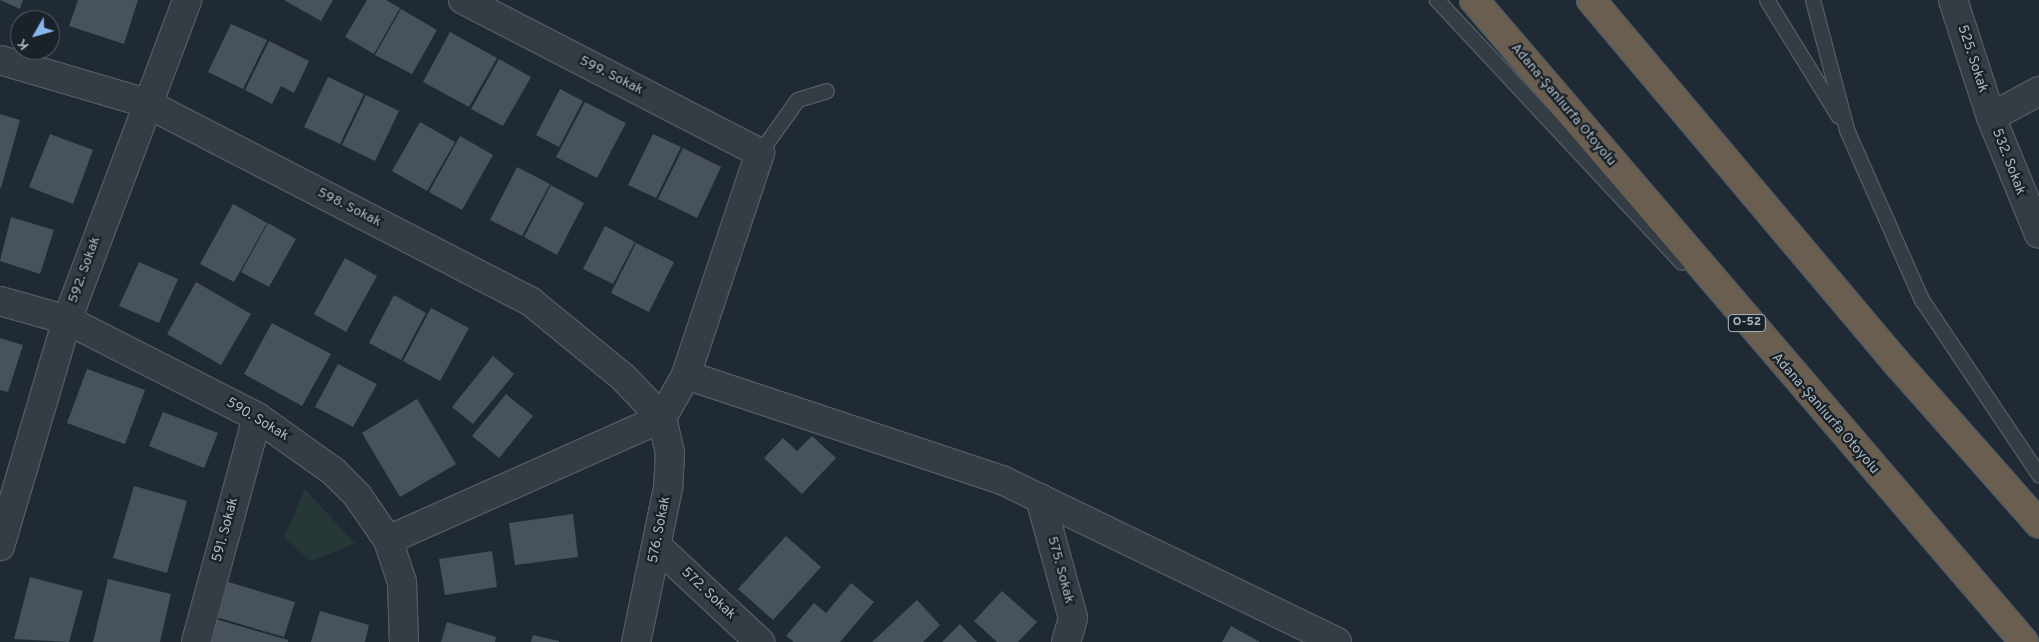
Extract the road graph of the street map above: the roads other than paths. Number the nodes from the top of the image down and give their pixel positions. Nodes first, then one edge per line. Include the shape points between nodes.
1 (187, 0) edge
2 (462, 0) edge
3 (1437, 0) edge
4 (1474, 0) edge
5 (1591, 0) edge
6 (1766, 0) edge
7 (1813, 0) edge
8 (1953, 0) edge
9 (0, 60) edge
10 (827, 91) dead end
11 (2039, 91) edge
12 (146, 102) junction
13 (1991, 117) junction
14 (1847, 130) junction
15 (760, 153) junction
16 (2039, 234) edge
17 (0, 301) edge
18 (67, 320) junction
19 (686, 375) junction
20 (257, 417) junction
21 (662, 418) junction
22 (1837, 429) junction
23 (2039, 475) edge
24 (1040, 498) junction
25 (4, 510) edge
26 (2039, 524) edge
27 (388, 540) junction
28 (0, 546) edge
29 (657, 546) junction
30 (196, 642) edge
31 (404, 642) edge
32 (636, 642) edge
33 (760, 642) edge
34 (1066, 642) edge
35 (1336, 642) edge
36 (2024, 642) edge

1 - 12 street, 592. Sokak
2 - 15 street, 599. Sokak
3 - 22 lane
4 - 22 highway, Adana-Şanlıurfa Otoyolu / O-52
5 - 26 highway via 1895,361
6 - 14 lane
7 - 14 lane
8 - 13 street, 525. Sokak
9 - 12 street, 598. Sokak
10 - 15 lane via 798,100
11 - 13 street
12 - 18 street, 592. Sokak
12 - 21 street, 598. Sokak via 530,302 585,342
13 - 16 street, 532. Sokak
14 - 23 lane via 1922,300
15 - 19 street
17 - 18 street, 590. Sokak
18 - 20 street, 590. Sokak
18 - 25 street, 592. Sokak
19 - 21 street
19 - 24 street via 1002,480
20 - 27 street, 590. Sokak via 334,472 357,495
20 - 30 street, 591. Sokak
21 - 27 street
21 - 29 street, 576. Sokak via 670,452
22 - 36 highway, Adana-Şanlıurfa Otoyolu / O-52
24 - 34 street, 575. Sokak via 1072,618
24 - 35 street
25 - 28 street, 592. Sokak
27 - 31 street, 590. Sokak via 402,582
29 - 32 street, 576. Sokak
29 - 33 street, 572. Sokak

